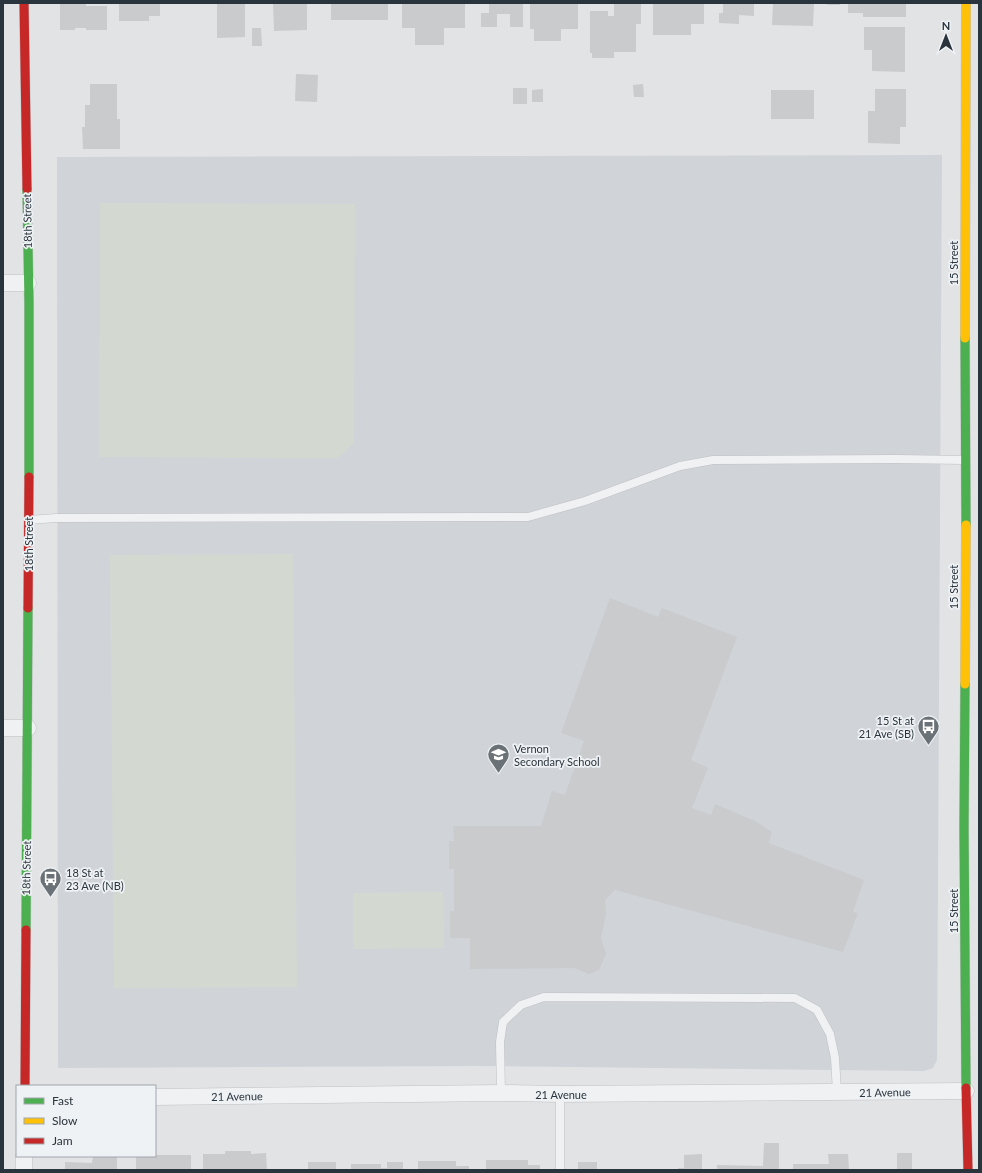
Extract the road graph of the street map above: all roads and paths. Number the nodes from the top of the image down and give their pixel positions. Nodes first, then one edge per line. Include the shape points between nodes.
1 (24, 3) edge
2 (966, 3) edge
3 (3, 283) edge
4 (28, 283) junction
5 (965, 460) junction
6 (29, 520) junction
7 (3, 728) edge
8 (28, 728) junction
9 (972, 1046) edge
10 (25, 1085) edge
11 (966, 1091) junction
12 (837, 1092) junction
13 (501, 1093) junction
14 (560, 1094) junction
15 (156, 1098) edge
16 (24, 1157) edge
17 (24, 1170) edge
18 (560, 1170) edge
19 (968, 1170) edge

1 - 4 street, 18th Street
2 - 5 street, 15 Street
3 - 4 street
4 - 6 street, 18th Street
5 - 6 lane via 713,460 680,466 585,502 528,516
5 - 9 street, 15 Street via 964,829
6 - 8 street, 18th Street
7 - 8 street
8 - 10 street, 18th Street
9 - 11 street, 15 Street
11 - 12 street, 21 Avenue
11 - 19 street, 15 Street
12 - 13 lane via 835,1058 830,1034 817,1010 795,998 544,998 521,1005 503,1022 500,1042
12 - 14 street, 21 Avenue
13 - 14 street, 21 Avenue
13 - 15 street, 21 Avenue
14 - 18 lane
16 - 17 street

